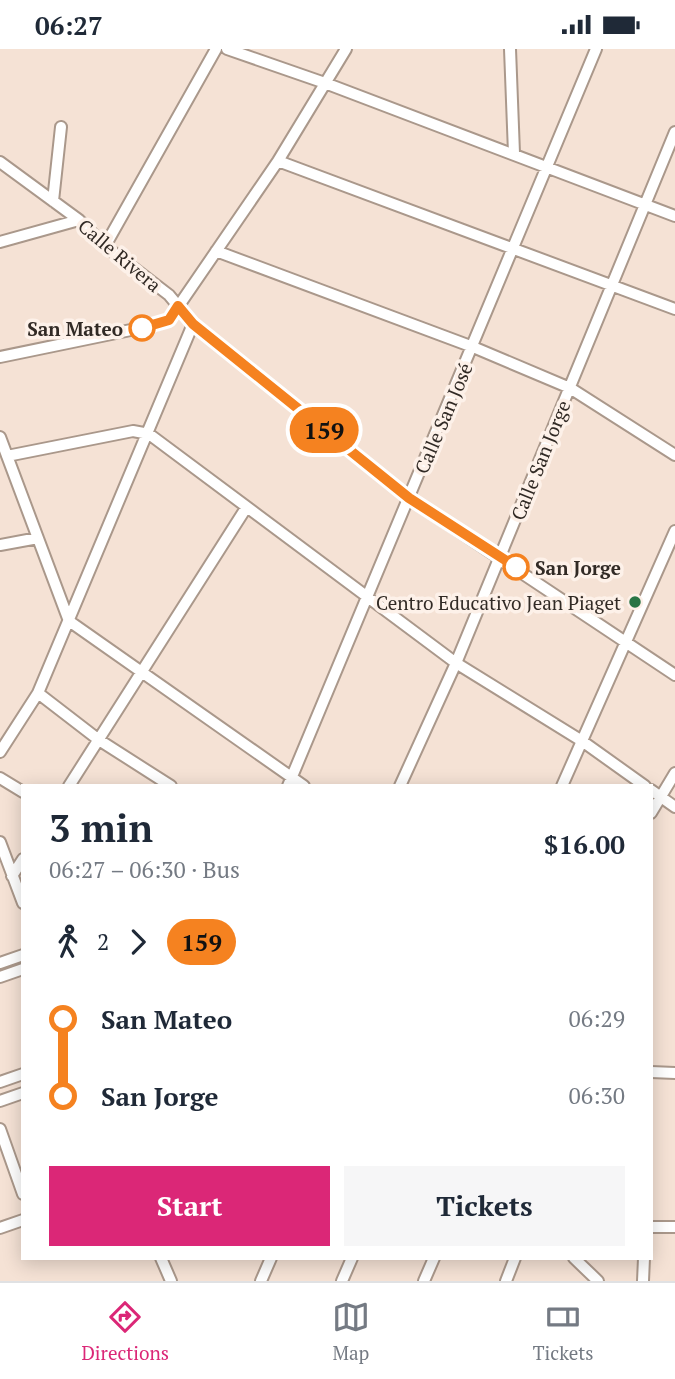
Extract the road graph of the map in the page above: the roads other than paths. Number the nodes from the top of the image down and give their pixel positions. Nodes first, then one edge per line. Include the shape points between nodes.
1 (216, 49) edge
2 (227, 49) edge
3 (346, 49) edge
4 (510, 49) edge
5 (596, 49) edge
6 (326, 83) junction
7 (61, 127) dead end
8 (675, 132) edge
9 (514, 153) junction
10 (278, 161) junction
11 (0, 162) edge
12 (549, 167) junction
13 (53, 201) junction
14 (646, 204) junction
15 (675, 216) edge
16 (79, 220) junction
17 (0, 242) edge
18 (105, 246) junction
19 (515, 248) junction
20 (216, 251) junction
21 (612, 285) junction
22 (178, 306) junction
23 (675, 309) edge
24 (193, 324) junction
25 (473, 347) junction
26 (0, 357) edge
27 (570, 389) junction
28 (149, 434) junction
29 (0, 437) edge
30 (675, 455) edge
31 (7, 456) junction
32 (409, 498) junction
33 (246, 508) junction
34 (675, 531) edge
35 (38, 538) junction
36 (0, 545) edge
37 (501, 557) junction
38 (369, 595) junction
39 (69, 621) junction
40 (626, 642) junction
41 (456, 663) junction
42 (142, 672) junction
43 (675, 675) edge
44 (38, 693) junction
45 (99, 740) junction
46 (582, 741) junction
47 (0, 752) edge
48 (675, 773) edge
49 (0, 778) edge
50 (290, 782) edge
51 (70, 784) edge
52 (168, 784) edge
53 (401, 784) edge
54 (563, 784) edge
55 (642, 784) edge
56 (21, 791) edge
57 (656, 793) edge
58 (675, 807) edge
59 (0, 842) edge
60 (21, 862) edge
61 (12, 876) junction
62 (21, 898) edge
63 (21, 956) edge
64 (0, 963) edge
65 (21, 970) edge
66 (0, 977) edge
67 (653, 1072) edge
68 (675, 1073) edge
69 (21, 1075) edge
70 (0, 1081) edge
71 (21, 1095) edge
72 (0, 1101) edge
73 (0, 1129) edge
74 (21, 1188) edge
75 (21, 1221) edge
76 (653, 1227) edge
77 (675, 1227) edge
78 (0, 1228) edge
79 (162, 1260) edge
80 (270, 1260) edge
81 (351, 1260) edge
82 (433, 1260) edge
83 (514, 1260) edge
84 (576, 1260) edge
85 (644, 1260) edge
86 (172, 1281) edge
87 (261, 1281) edge
88 (342, 1281) edge
89 (424, 1281) edge
90 (506, 1281) edge
91 (598, 1281) edge
92 (643, 1281) edge

1 - 18 street
2 - 6 street
3 - 6 street
4 - 9 street
5 - 12 street, Calle San José
6 - 9 street
6 - 10 street
7 - 13 street
8 - 14 street, Calle San Jorge
9 - 12 street
10 - 19 street
10 - 20 street
11 - 13 street, Calle Rivera
12 - 14 street
12 - 19 street, Calle San José
13 - 16 street, Calle Rivera
14 - 15 street
14 - 21 street, Calle San Jorge
16 - 17 street
16 - 18 street, Calle Rivera
18 - 22 street, Calle Rivera
19 - 21 street
19 - 25 street, Calle San José
20 - 22 street
20 - 25 street
21 - 23 street
21 - 27 street, Calle San Jorge
22 - 24 street, Calle Rivera
22 - 26 street via 169,320 155,325
24 - 28 street
24 - 32 street, Calle Rivera
25 - 27 street
25 - 32 street, Calle San José
27 - 30 street
27 - 37 street, Calle San Jorge
28 - 31 street via 132,431
28 - 33 street
28 - 39 street
29 - 31 street
31 - 35 street
32 - 37 street, Calle Rivera
32 - 38 street, Calle San José
33 - 38 street
33 - 42 street
34 - 40 street
35 - 36 street
35 - 39 street
37 - 40 street, Calle Rivera
37 - 41 street, Calle San Jorge
38 - 41 street
38 - 50 street, Calle San José
39 - 42 street
39 - 44 street
40 - 43 street, Calle Rivera
40 - 46 street
41 - 46 street
41 - 53 street, Calle San Jorge
42 - 45 street
42 - 50 street
44 - 45 street
44 - 47 street
45 - 51 street
45 - 52 street
46 - 54 street
46 - 55 street
48 - 57 street
49 - 56 street
57 - 58 street
59 - 61 street
60 - 61 street
61 - 62 street
63 - 64 street
65 - 66 street
67 - 68 street
69 - 70 street
71 - 72 street
73 - 74 street
75 - 78 street
76 - 77 street
79 - 86 street
80 - 87 street
81 - 88 street
82 - 89 street
83 - 90 street
84 - 91 street
85 - 92 street

